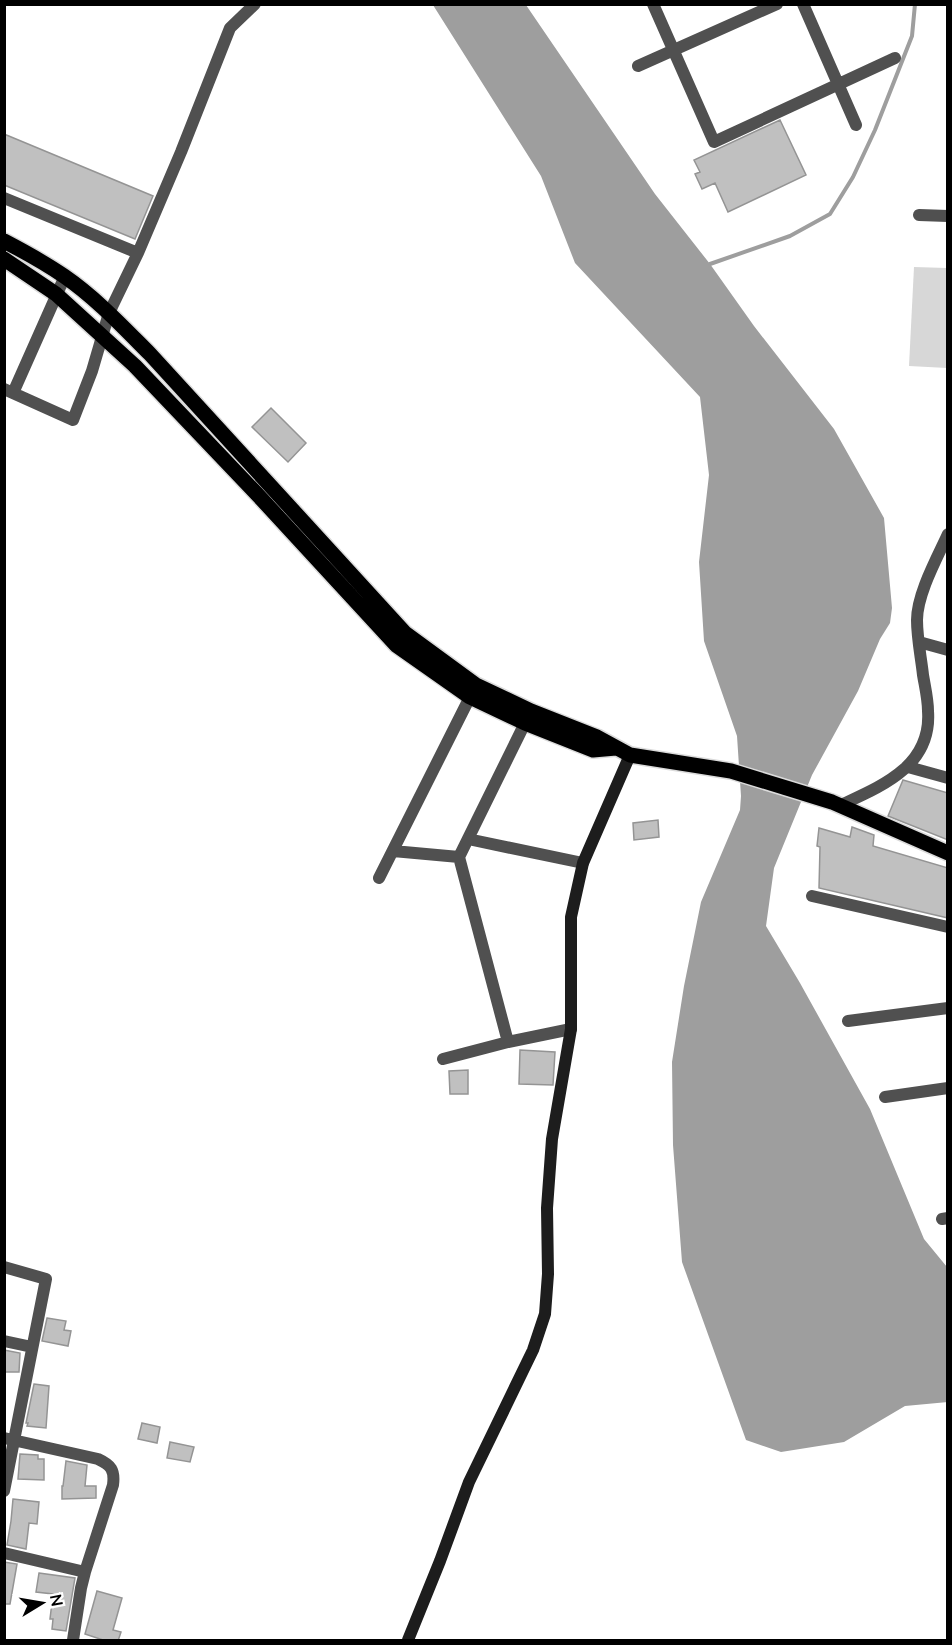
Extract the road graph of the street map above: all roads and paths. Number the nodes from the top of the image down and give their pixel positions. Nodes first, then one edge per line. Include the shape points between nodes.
1 (255, 4) edge
2 (653, 4) edge
3 (777, 4) edge
4 (803, 4) edge
5 (674, 50) junction
6 (895, 58) dead end
7 (638, 66) dead end
8 (838, 84) junction
9 (856, 125) dead end
10 (4, 198) edge
11 (919, 215) dead end
12 (948, 216) edge
13 (7, 242) edge
14 (138, 253) junction
15 (4, 259) edge
16 (65, 276) junction
17 (56, 294) junction
18 (110, 313) junction
19 (102, 336) junction
20 (9, 391) edge
21 (262, 488) junction
22 (948, 534) edge
23 (919, 642) junction
24 (948, 650) edge
25 (473, 691) junction
26 (528, 717) junction
27 (623, 752) junction
28 (908, 767) junction
29 (948, 778) edge
30 (837, 804) junction
31 (468, 839) junction
32 (393, 851) junction
33 (948, 853) edge
34 (459, 857) junction
35 (583, 863) junction
36 (379, 878) dead end
37 (812, 896) dead end
38 (948, 927) edge
39 (948, 1008) edge
40 (848, 1021) dead end
41 (571, 1029) junction
42 (508, 1042) junction
43 (443, 1059) dead end
44 (948, 1088) edge
45 (885, 1098) dead end
46 (4, 1267) edge
47 (4, 1341) edge
48 (32, 1347) junction
49 (9, 1439) edge
50 (4, 1491) edge
51 (4, 1553) edge
52 (86, 1572) junction
53 (73, 1641) edge
54 (408, 1641) edge

1 - 14 street via 230,28
2 - 5 street
3 - 5 street
4 - 8 street
5 - 7 street
5 - 8 street via 714,142
6 - 8 street
8 - 9 street
10 - 14 street
11 - 12 street
13 - 15 street
13 - 16 main road
14 - 18 street
15 - 17 main road
16 - 17 street
16 - 18 main road
17 - 19 main road
17 - 20 street
18 - 19 street
18 - 21 main road via 150,354
19 - 20 street via 73,420
19 - 21 main road
21 - 25 main road via 401,639
22 - 23 street via 919,602
23 - 24 street
23 - 28 street via 927,728 921,749
25 - 26 main road
25 - 32 street
26 - 27 main road via 597,737
26 - 31 street
27 - 30 main road via 731,771
27 - 35 main road
28 - 29 street
28 - 30 street via 879,788
30 - 33 main road
31 - 34 street
31 - 35 street
32 - 34 street
32 - 36 street
34 - 42 street
35 - 41 main road via 571,917
37 - 38 street
39 - 40 street
41 - 42 street
41 - 54 main road via 552,1139 545,1314 533,1350 469,1482
42 - 43 street
44 - 45 street
46 - 48 street via 46,1279
47 - 48 street
48 - 49 street
49 - 50 street
49 - 52 street via 98,1459 111,1469 113,1485
51 - 52 street
52 - 53 street

